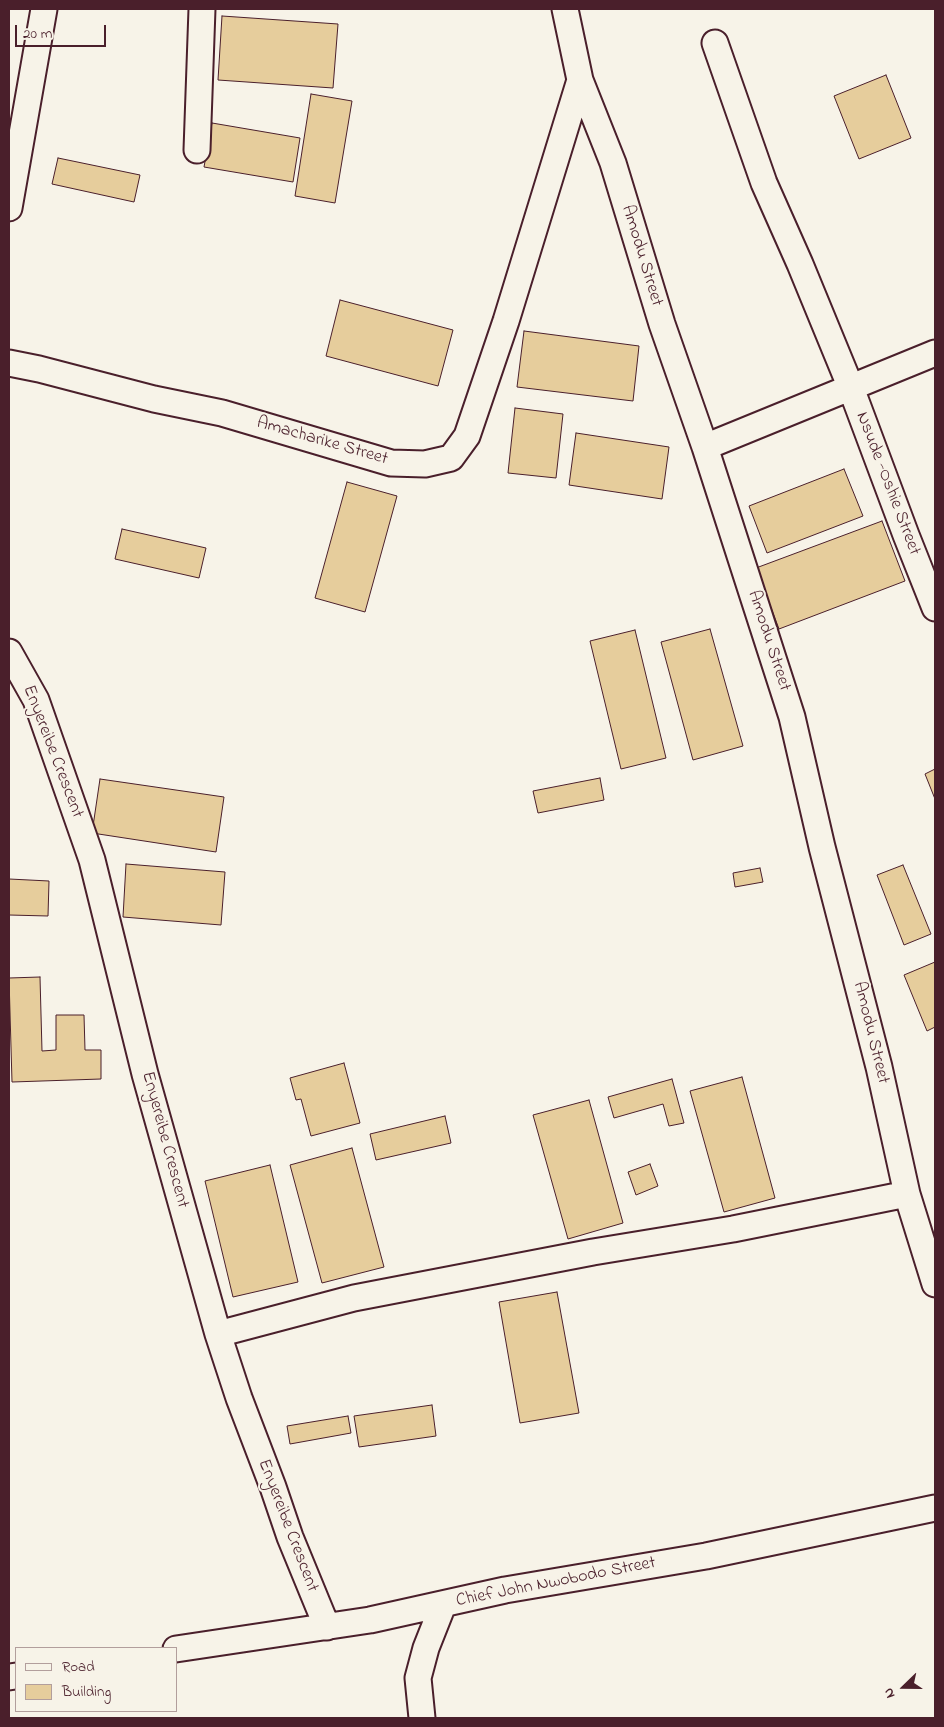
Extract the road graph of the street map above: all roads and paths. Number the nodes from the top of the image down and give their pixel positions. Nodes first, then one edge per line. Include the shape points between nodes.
1 (44, 9) edge
2 (202, 9) edge
3 (565, 9) edge
4 (715, 43) dead end
5 (580, 80) junction
6 (198, 150) dead end
7 (9, 208) edge
8 (935, 352) edge
9 (9, 363) edge
10 (851, 388) junction
11 (705, 447) junction
12 (935, 608) edge
13 (9, 652) edge
14 (907, 1194) junction
15 (935, 1284) edge
16 (218, 1334) junction
17 (935, 1508) edge
18 (443, 1605) junction
19 (327, 1627) junction
20 (178, 1649) edge
21 (422, 1718) edge

1 - 7 street
2 - 6 street
3 - 5 street, Amodu Street
4 - 10 street, Nsude -Oshie Street via 764,183
5 - 9 street, Amacharike Street via 467,436 451,458 425,464 391,463 222,413
5 - 11 street, Amodu Street via 613,163 662,324
8 - 10 street
10 - 11 street
10 - 12 street, Nsude -Oshie Street
11 - 14 street, Amodu Street via 792,717 879,1067
13 - 16 street, Enyereibe Crescent via 36,700 92,860 148,1084
14 - 15 street, Amodu Street
14 - 16 street via 354,1298
16 - 19 street, Enyereibe Crescent via 290,1537
17 - 18 street, Chief John Nwobodo Street via 706,1556 505,1590
18 - 19 street, Chief John Nwobodo Street
18 - 21 street via 418,1678
19 - 20 street, Chief John Nwobodo Street

